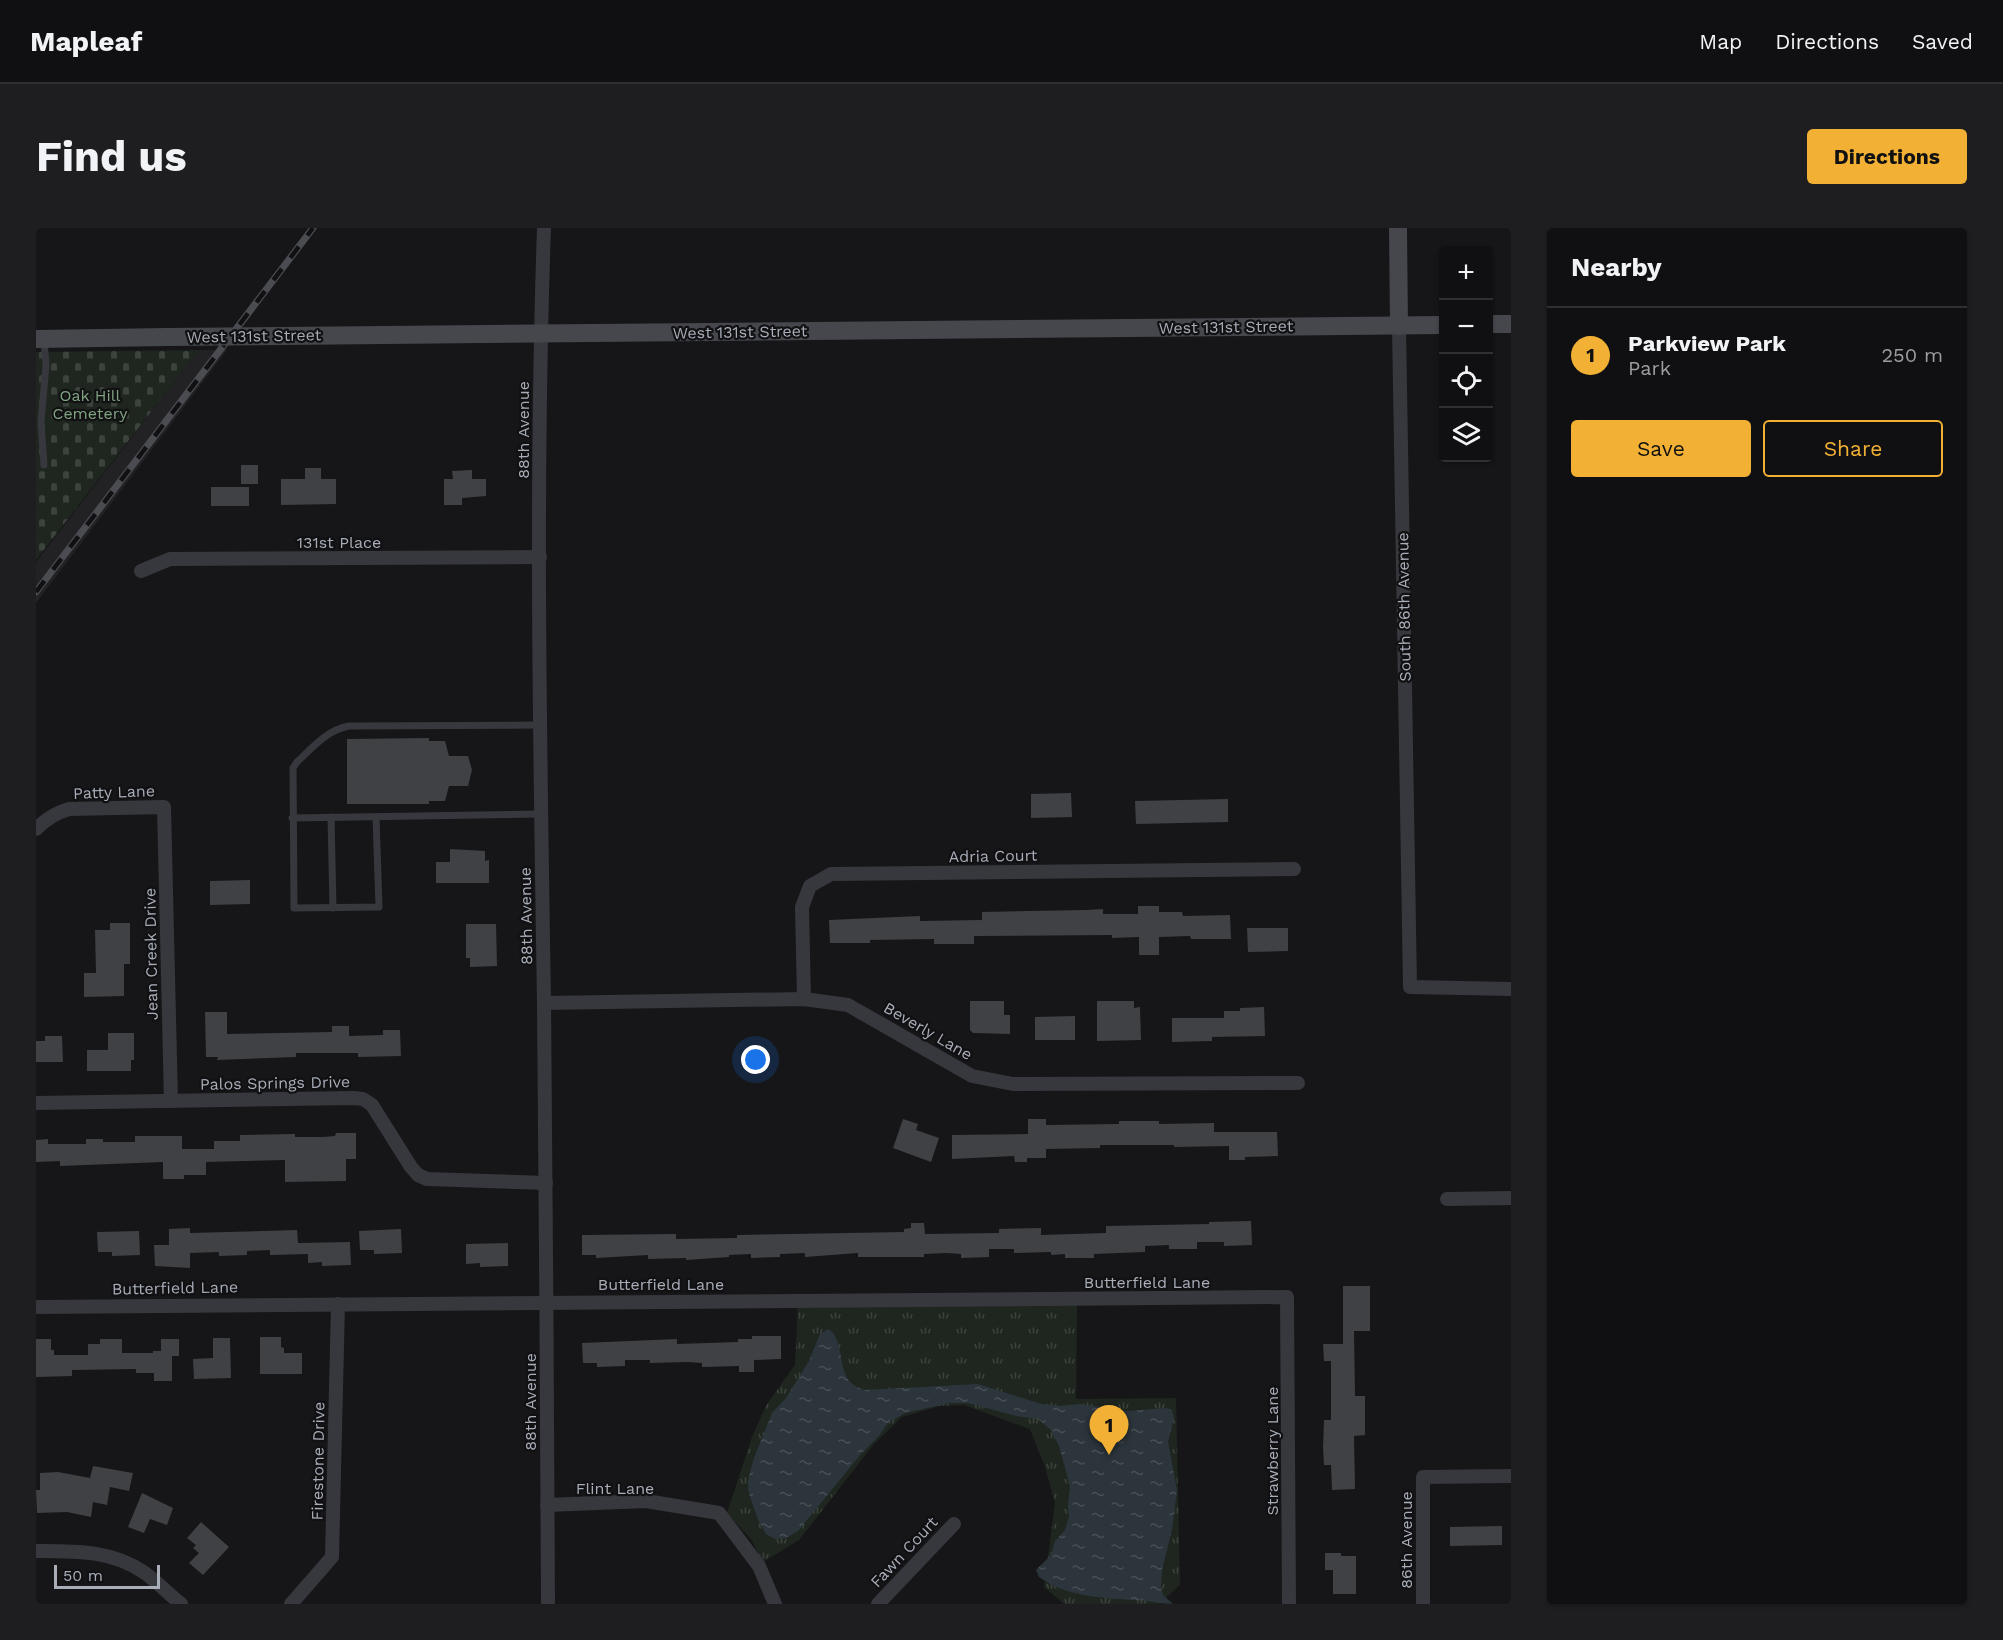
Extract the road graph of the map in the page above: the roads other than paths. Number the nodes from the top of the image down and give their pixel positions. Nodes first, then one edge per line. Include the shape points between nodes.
1 (544, 228) edge
2 (1398, 228) edge
3 (1493, 324) edge
4 (1511, 324) edge
5 (1439, 325) edge
6 (1399, 326) junction
7 (540, 334) junction
8 (40, 339) edge
9 (44, 465) dead end
10 (540, 557) junction
11 (141, 571) dead end
12 (539, 725) junction
13 (164, 807) joint
14 (540, 814) junction
15 (331, 817) junction
16 (376, 817) junction
17 (292, 818) junction
18 (36, 829) edge
19 (1294, 869) dead end
20 (333, 908) junction
21 (1511, 989) edge
22 (804, 999) junction
23 (544, 1003) junction
24 (1298, 1083) dead end
25 (171, 1101) junction
26 (36, 1103) edge
27 (546, 1183) junction
28 (1511, 1198) edge
29 (1447, 1199) dead end
30 (1287, 1297) joint
31 (546, 1301) junction
32 (338, 1304) junction
33 (36, 1306) edge
34 (1511, 1476) edge
35 (547, 1505) junction
36 (954, 1524) dead end
37 (36, 1551) edge
38 (181, 1604) edge
39 (291, 1604) edge
40 (548, 1604) edge
41 (775, 1604) edge
42 (878, 1604) edge
43 (1289, 1604) edge
44 (1423, 1604) edge

1 - 7 street, 88th Avenue
2 - 6 street, South 86th Avenue
3 - 4 street
5 - 6 street, West 131st Street
6 - 7 street, West 131st Street
6 - 21 street, South 86th Avenue via 1410,987
7 - 8 street, West 131st Street, bridge
7 - 10 street, 88th Avenue
8 - 9 lane via 46,365 41,422
10 - 11 street, 131st Place via 170,559
10 - 12 street, 88th Avenue
12 - 14 street, 88th Avenue
12 - 17 lane via 337,728 293,768
13 - 18 street, Patty Lane via 69,809 57,812
13 - 25 street, Jean Creek Drive
14 - 16 lane
14 - 23 street, 88th Avenue
15 - 16 lane
15 - 17 lane
15 - 20 lane
16 - 20 lane via 379,907
17 - 20 lane via 294,908
19 - 22 street, Adria Court via 831,874 810,886 802,907
22 - 23 street, Beverly Lane
22 - 24 street, Beverly Lane via 849,1005 972,1076 999,1082
23 - 27 street, 88th Avenue
25 - 26 street, Palos Springs Drive
25 - 27 street, Palos Springs Drive via 354,1098 372,1105 411,1167 427,1179
27 - 31 street, 88th Avenue
28 - 29 street
30 - 31 street, Butterfield Lane
30 - 43 street, Strawberry Lane
31 - 32 street, Butterfield Lane
31 - 35 street, 88th Avenue
32 - 33 street, Butterfield Lane
32 - 39 street, Firestone Drive via 332,1557
34 - 44 street, 86th Avenue via 1423,1477
35 - 40 street, 88th Avenue
35 - 41 street, Flint Lane via 646,1501 718,1513 759,1566
36 - 42 street, Fawn Court
37 - 38 street via 76,1551 124,1561

